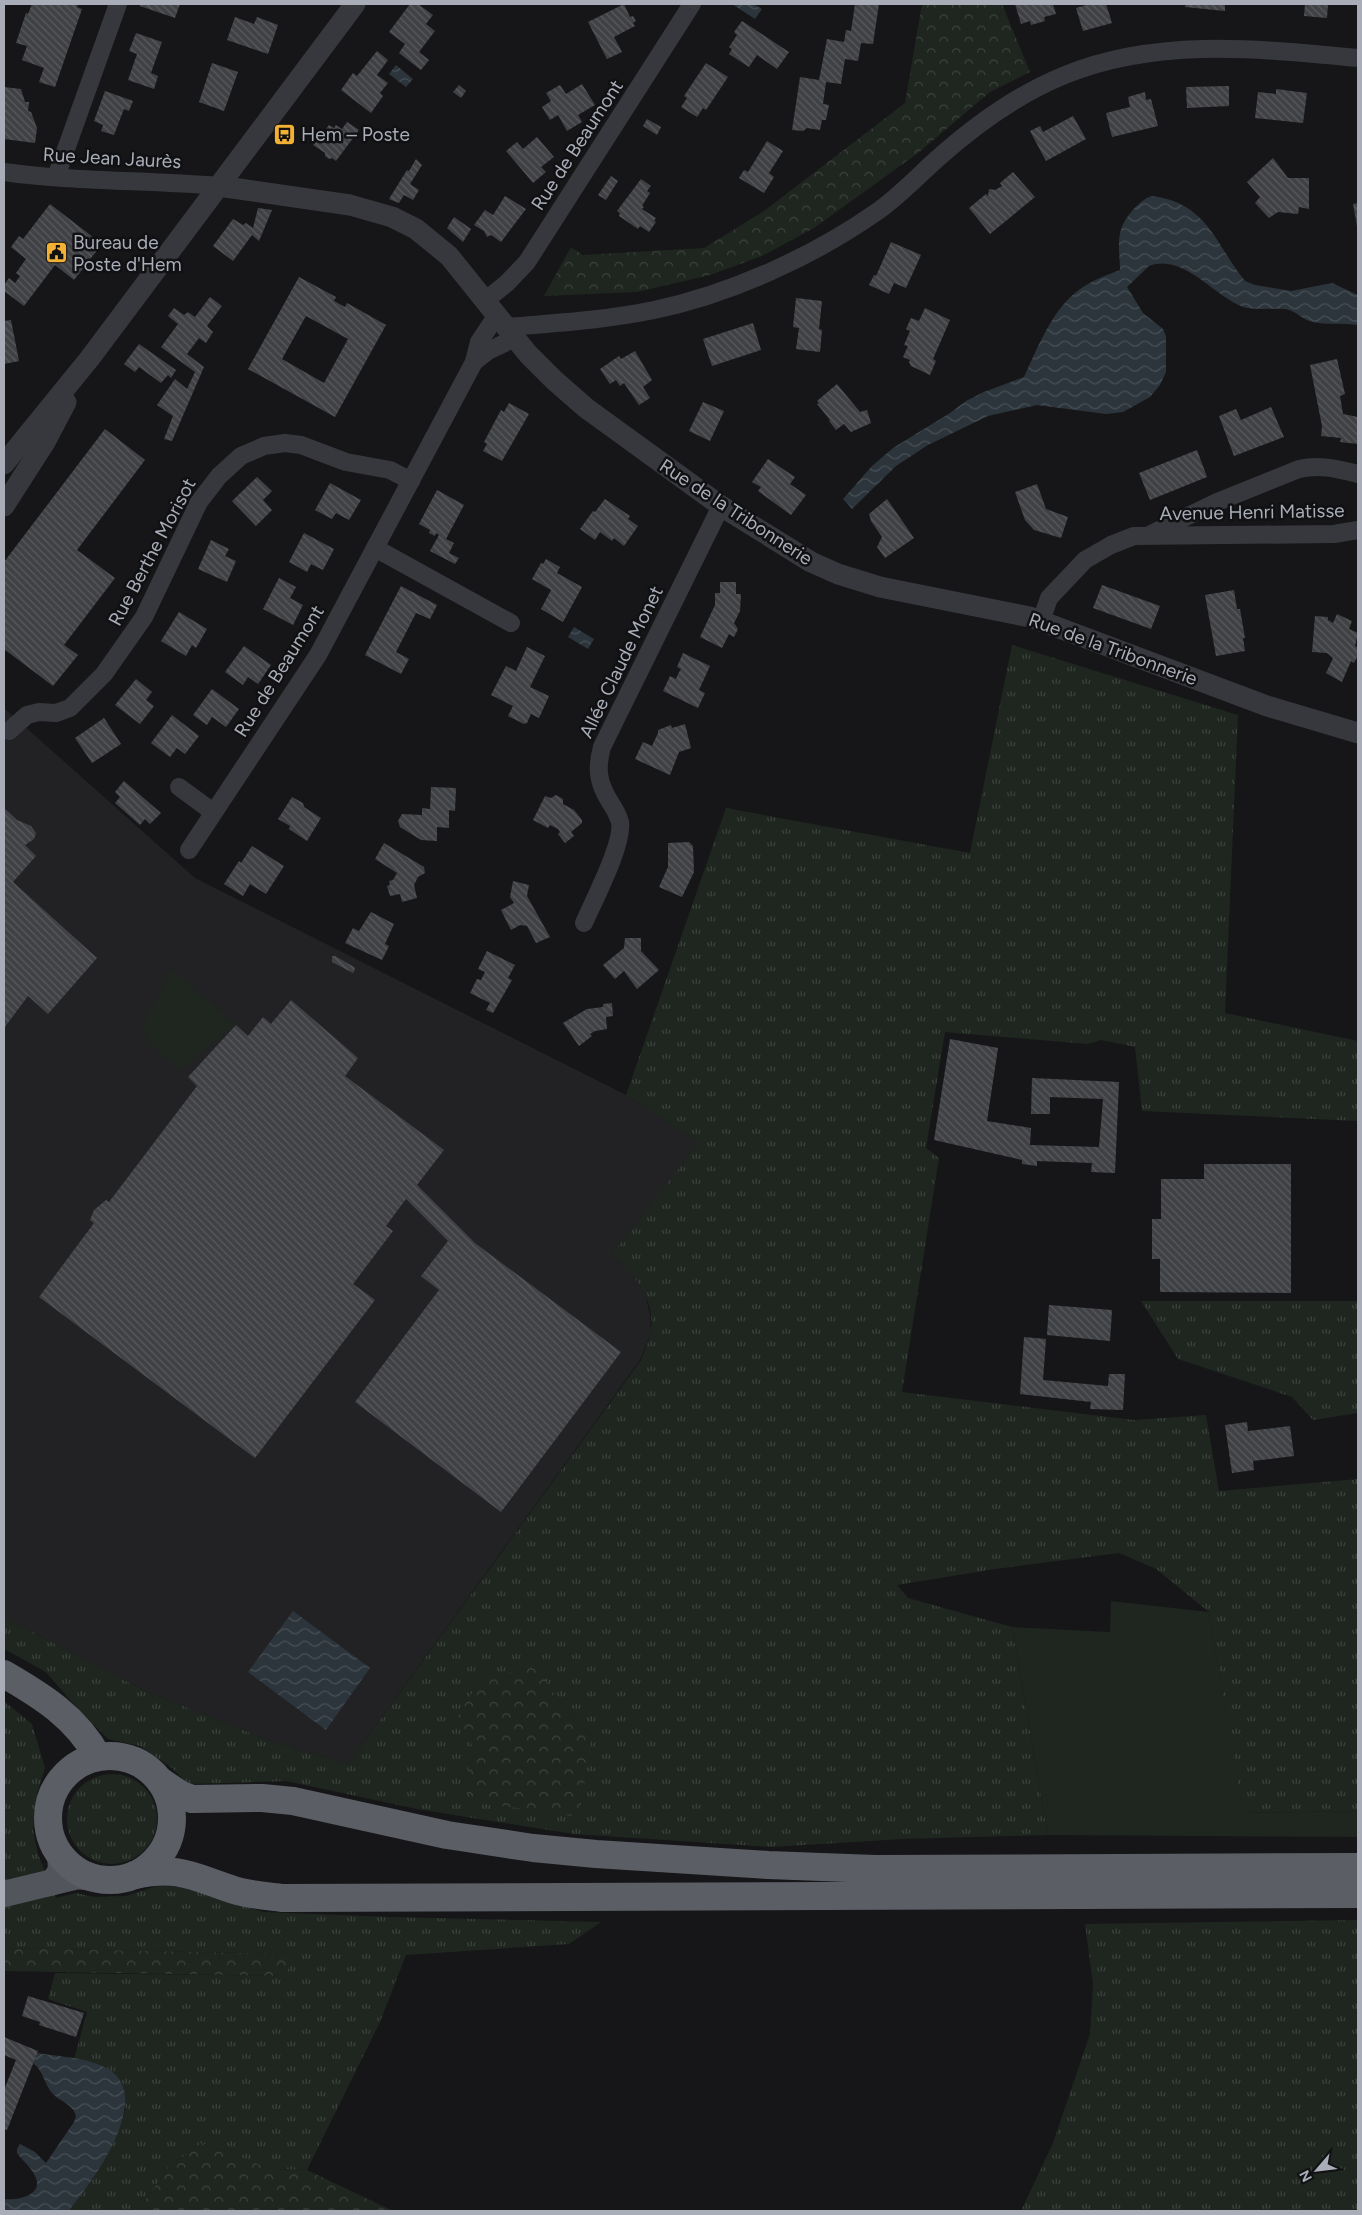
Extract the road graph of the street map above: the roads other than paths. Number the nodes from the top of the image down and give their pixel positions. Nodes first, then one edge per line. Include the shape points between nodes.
1 (118, 4) edge
2 (355, 4) edge
3 (692, 4) edge
4 (1358, 58) edge
5 (4, 172) edge
6 (56, 177) junction
7 (218, 186) junction
8 (501, 320) junction
9 (90, 358) junction
10 (474, 362) junction
11 (4, 464) edge
12 (1358, 474) edge
13 (411, 481) junction
14 (4, 506) edge
15 (722, 506) junction
16 (1358, 530) edge
17 (1146, 536) junction
18 (375, 548) junction
19 (1041, 621) junction
20 (511, 623) dead end
21 (9, 731) dead end
22 (1358, 733) edge
23 (179, 787) dead end
24 (213, 812) junction
25 (189, 850) dead end
26 (584, 923) dead end
27 (4, 1674) edge
28 (98, 1757) junction
29 (160, 1781) junction
30 (1358, 1867) edge
31 (58, 1868) junction
32 (135, 1875) junction
33 (4, 1894) edge
34 (1358, 1894) edge

1 - 6 street
2 - 7 street
3 - 8 street, Rue de Beaumont via 527,262 507,284
4 - 8 street via 1200,48 1150,53 1080,70 1048,83 984,122 879,210 833,240 777,268 713,293 656,310 622,316
5 - 6 street, Rue Jean Jaurès
6 - 7 street, Rue Jean Jaurès
7 - 8 street, Rue de la Tribonnerie via 350,205 392,217 438,245
7 - 9 street
8 - 10 street, Rue de Beaumont via 488,351
8 - 10 street, Rue de Beaumont via 479,342
8 - 15 street, Rue de la Tribonnerie via 554,380 586,408
9 - 11 street
9 - 14 street via 45,442
10 - 13 street, Rue de Beaumont
12 - 17 street, Avenue Henri Matisse via 1329,467 1299,469 1217,502
13 - 18 street, Rue de Beaumont
13 - 21 street, Rue Berthe Morisot via 390,470 346,462 302,445 264,446 241,456 219,476 199,502 144,617 100,678 70,708 56,713 26,714
15 - 19 street, Rue de la Tribonnerie via 796,554 838,574
15 - 26 street, Allée Claude Monet via 602,747 598,779 618,816 620,831
16 - 17 street, Avenue Henri Matisse via 1334,534
17 - 19 street, Avenue Henri Matisse via 1134,536 1111,545 1086,560 1049,598
18 - 20 street
18 - 24 street, Rue de Beaumont via 308,670
19 - 22 street, Rue de la Tribonnerie via 1267,706
23 - 24 street
24 - 25 street, Rue de Beaumont
27 - 28 highway via 65,1714 87,1738
28 - 29 highway via 118,1756 137,1762
28 - 31 highway via 70,1770 52,1796 48,1826
29 - 30 highway via 181,1795 192,1798 262,1798 293,1802 447,1835 596,1854 875,1869
29 - 32 highway via 172,1809 169,1839 152,1864
31 - 32 highway via 114,1880
31 - 33 main road
32 - 34 highway via 179,1871 238,1891 283,1898

